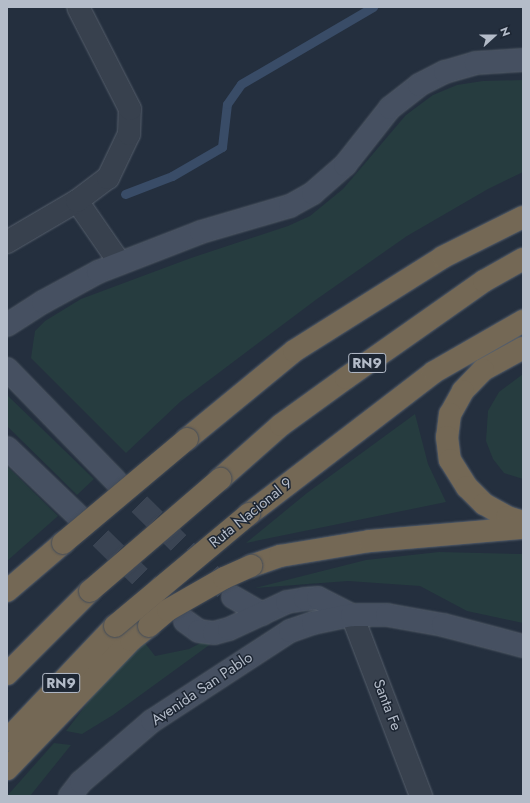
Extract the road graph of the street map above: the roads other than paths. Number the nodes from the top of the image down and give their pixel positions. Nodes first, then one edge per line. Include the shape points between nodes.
1 (78, 7) edge
2 (523, 60) edge
3 (77, 201) junction
4 (523, 217) edge
5 (7, 242) edge
6 (523, 259) edge
7 (120, 263) junction
8 (523, 321) edge
9 (7, 325) edge
10 (523, 348) edge
11 (7, 369) edge
12 (7, 448) edge
13 (116, 481) tunnel mouth
14 (77, 515) tunnel mouth
15 (523, 522) edge
16 (523, 528) edge
17 (8, 588) edge
18 (233, 597) tunnel mouth
19 (263, 614) junction
20 (352, 615) junction
21 (185, 621) tunnel mouth
22 (523, 646) edge
23 (7, 674) edge
24 (7, 740) edge
25 (7, 769) edge
26 (78, 791) edge
27 (421, 796) edge

1 - 3 street via 130,109 129,134 108,178
2 - 7 street via 476,63 445,72 419,85 390,108 332,178 290,206 201,232
3 - 5 street
3 - 7 street
4 - 17 highway, bridge via 443,256 294,351
6 - 23 highway, RN9, bridge via 484,281 281,425 90,590
7 - 9 street via 66,289
8 - 24 highway, Ruta Nacional 9 / RN9, bridge via 434,372 249,514 115,626
10 - 15 highway via 483,370 463,391 450,414 447,437 450,460 467,487 484,504 507,518
11 - 13 street
12 - 14 street
16 - 25 highway, bridge via 370,541 280,556 224,578 168,610 131,640
18 - 19 street
19 - 20 street via 287,602 318,598
19 - 21 street via 214,633 199,631
20 - 22 street via 387,615 426,621
20 - 26 street, Avenida San Pablo via 313,623 284,635 152,721
20 - 27 street, Santa Fe

